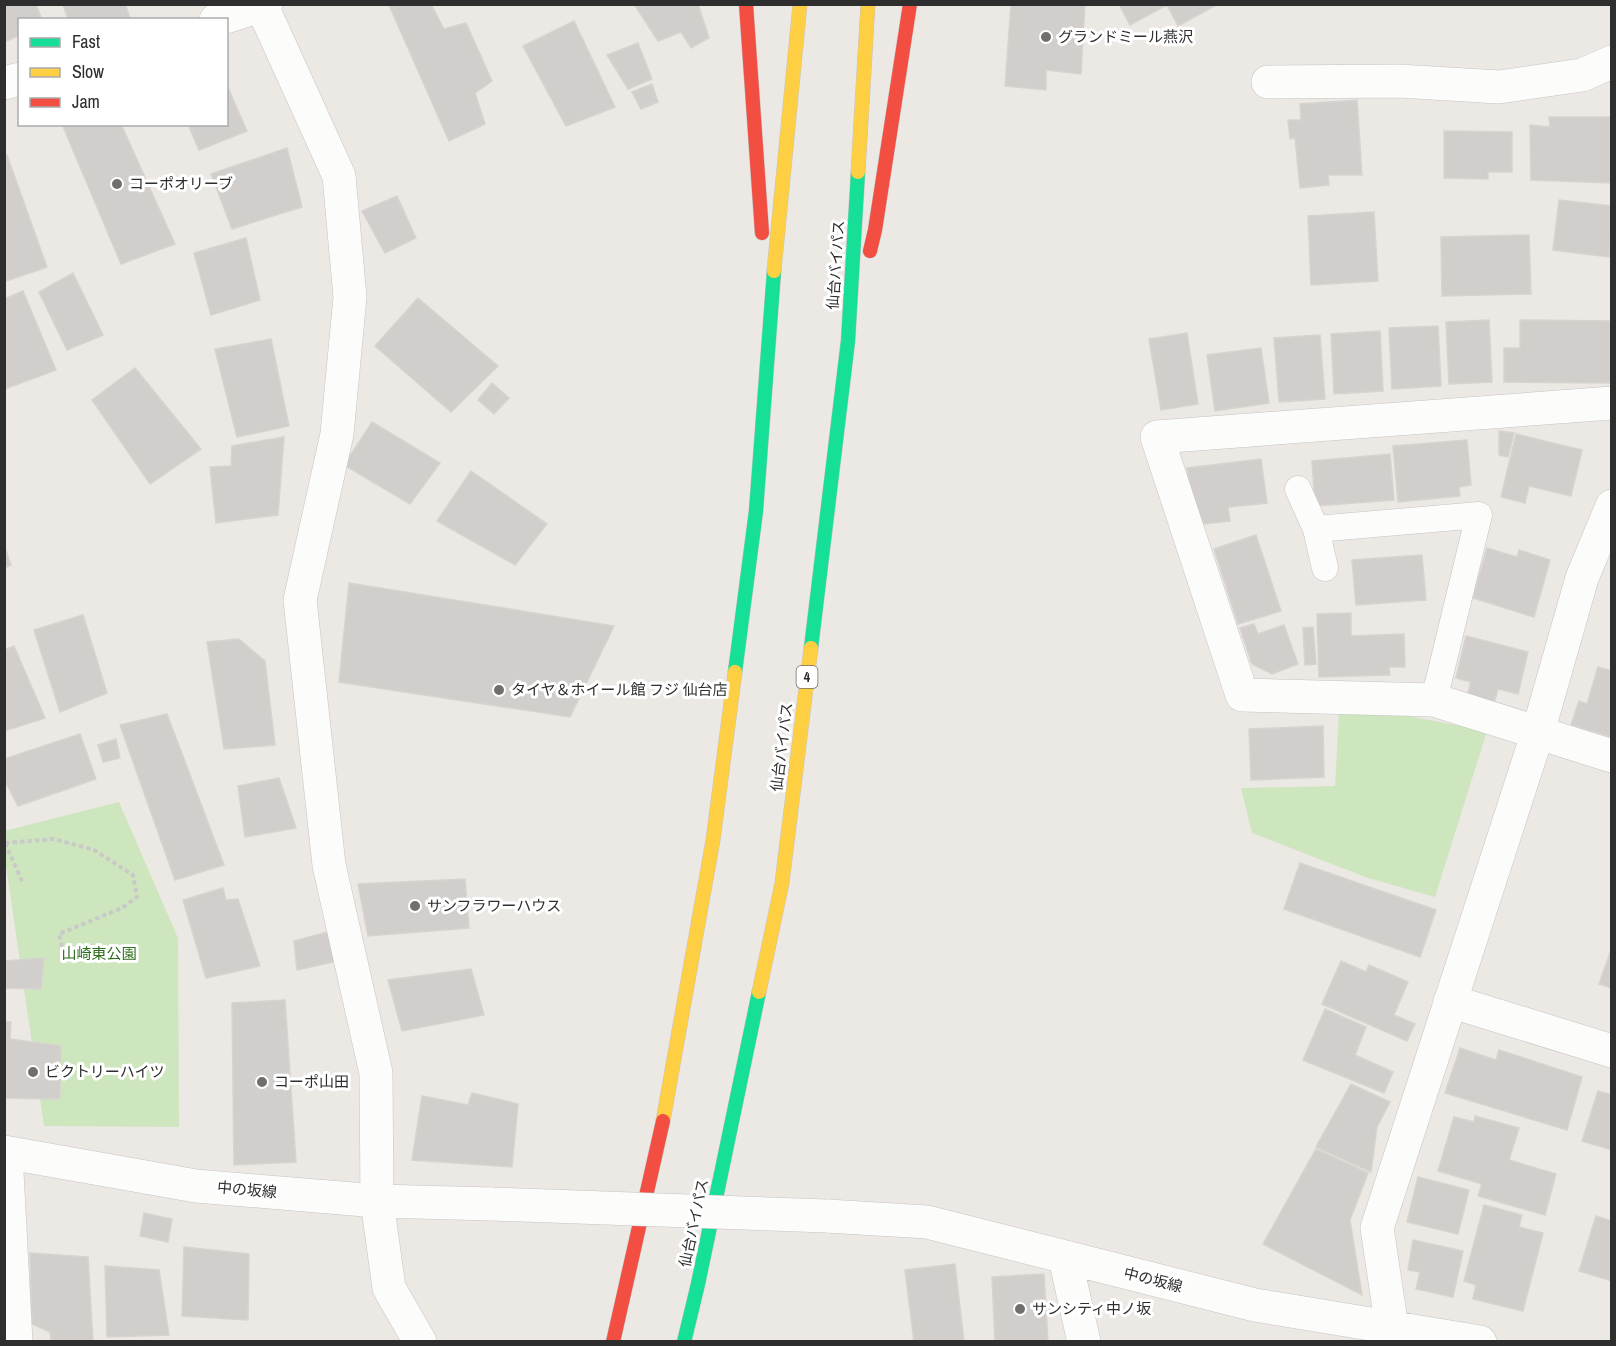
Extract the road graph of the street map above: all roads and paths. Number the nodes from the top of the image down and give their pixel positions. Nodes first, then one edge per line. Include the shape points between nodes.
1 (746, 4) edge
2 (800, 4) edge
3 (868, 4) edge
4 (910, 4) edge
5 (263, 5) edge
6 (222, 18) edge
7 (1611, 62) edge
8 (1268, 82) dead end
9 (768, 324) junction
10 (848, 341) junction
11 (1611, 403) edge
12 (1298, 489) dead end
13 (1611, 506) edge
14 (1316, 529) junction
15 (1611, 563) edge
16 (1325, 568) dead end
17 (1582, 578) junction
18 (1434, 700) junction
19 (1538, 732) junction
20 (1611, 756) edge
21 (5, 843) edge
22 (22, 881) dead end
23 (62, 947) dead end
24 (1450, 1001) junction
25 (1611, 1052) edge
26 (5, 1152) edge
27 (377, 1201) junction
28 (1065, 1258) junction
29 (1392, 1328) junction
30 (16, 1341) edge
31 (420, 1341) edge
32 (613, 1341) edge
33 (684, 1341) edge
34 (1084, 1341) edge
35 (1480, 1341) edge

1 - 9 highway
2 - 9 highway
3 - 10 highway, 仙台バイパス / 4
4 - 10 highway via 875,230
5 - 6 street
5 - 27 street via 339,176 349,309 337,434 300,600 329,865 376,1073
7 - 8 street via 1582,75 1499,87 1399,81
9 - 32 highway via 756,511 713,840 663,1123
10 - 33 highway, 仙台バイパス / 4 via 782,883
11 - 18 street via 1158,437 1242,695
12 - 14 lane
13 - 17 street
14 - 16 lane
14 - 18 lane via 1479,515
15 - 17 street
17 - 19 street
18 - 19 street
19 - 20 street
19 - 24 street
21 - 22 path
21 - 23 path via 54,839 94,850 133,875 137,897 122,908 59,934
24 - 25 street
24 - 29 street via 1377,1228
26 - 27 street, 中の坂線 via 196,1186
26 - 30 street
27 - 28 street, 中の坂線, bridge via 927,1222
27 - 31 street via 389,1288
28 - 29 street, 中の坂線 via 1254,1305
28 - 34 street
29 - 35 street, 中の坂線

